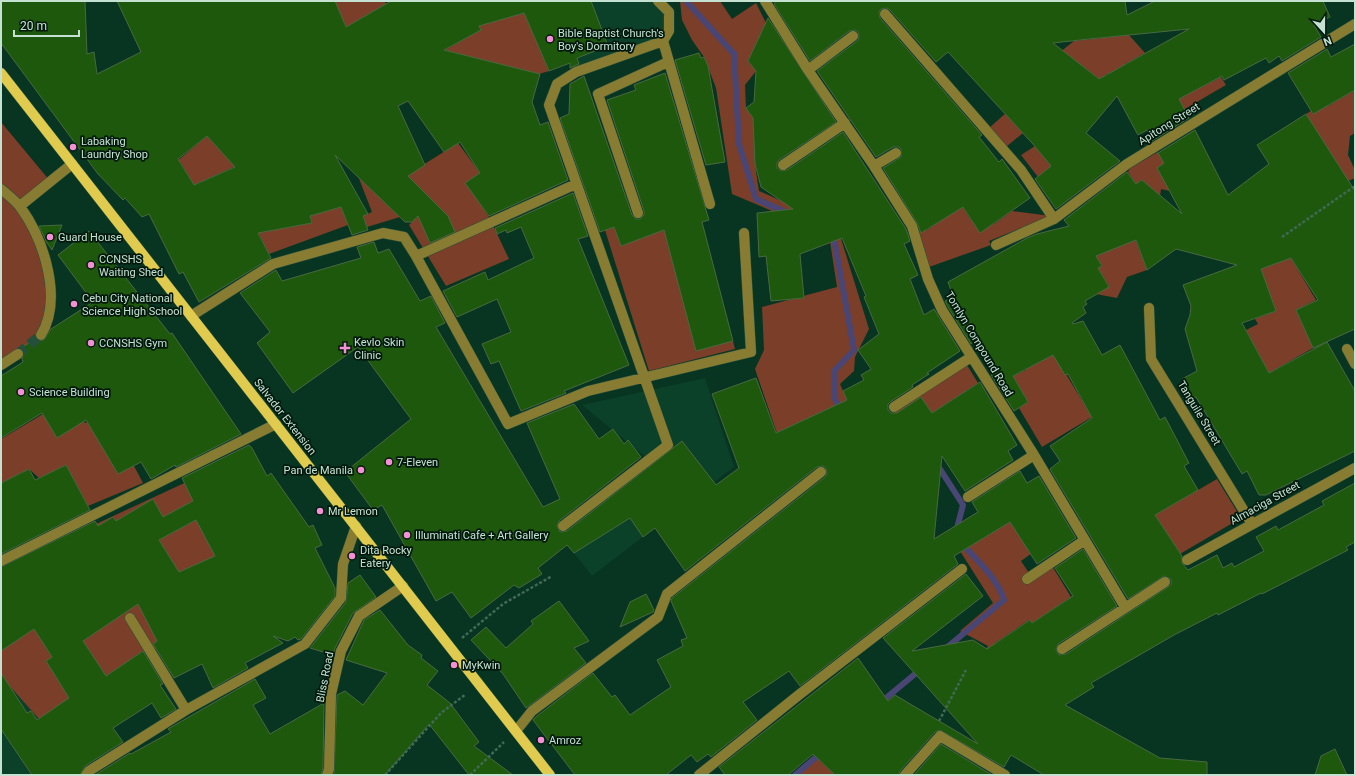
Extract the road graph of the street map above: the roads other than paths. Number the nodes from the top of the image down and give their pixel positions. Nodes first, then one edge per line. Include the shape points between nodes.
1 (658, 1) edge
2 (765, 1) edge
3 (885, 14) dead end
4 (1355, 24) edge
5 (853, 36) dead end
6 (663, 41) junction
7 (668, 62) junction
8 (808, 70) junction
9 (1, 73) edge
10 (845, 123) junction
11 (896, 153) dead end
12 (72, 164) junction
13 (783, 165) dead end
14 (874, 166) junction
15 (576, 184) junction
16 (1, 189) edge
17 (710, 204) dead end
18 (20, 206) junction
19 (638, 213) dead end
20 (1054, 219) junction
21 (744, 233) dead end
22 (996, 245) dead end
23 (416, 256) junction
24 (1149, 308) dead end
25 (191, 316) junction
26 (41, 335) tunnel mouth
27 (1347, 349) dead end
28 (18, 354) tunnel mouth
29 (971, 357) junction
30 (1355, 364) edge
31 (1, 365) edge
32 (644, 378) junction
33 (894, 407) dead end
34 (276, 424) junction
35 (1034, 455) junction
36 (1355, 468) edge
37 (821, 472) dead end
38 (968, 497) dead end
39 (1252, 524) junction
40 (356, 526) junction
41 (563, 526) dead end
42 (1085, 540) junction
43 (1187, 560) dead end
44 (1, 561) edge
45 (962, 569) dead end
46 (1027, 579) dead end
47 (1165, 582) dead end
48 (403, 586) junction
49 (1125, 607) junction
50 (130, 618) dead end
51 (1062, 649) dead end
52 (186, 710) junction
53 (516, 731) junction
54 (88, 773) edge
55 (327, 775) edge
56 (550, 775) edge
57 (700, 775) edge
58 (905, 775) edge
59 (1005, 775) edge

1 - 6 street via 669,12 670,31
2 - 8 street, Tomlyn Compound Road
3 - 20 street via 1021,170
4 - 20 street, Apitong Street via 1127,164
5 - 8 street
6 - 7 street
6 - 15 street via 576,72 557,84 549,105
7 - 17 street
7 - 19 street via 598,94
8 - 10 street, Tomlyn Compound Road
9 - 12 main road, Salvador Extension
10 - 13 street
10 - 14 street, Tomlyn Compound Road
11 - 14 street
12 - 18 street
12 - 25 main road, Salvador Extension
14 - 29 street, Tomlyn Compound Road via 912,226 928,279 942,310
15 - 23 street
15 - 32 street
16 - 18 street
18 - 26 street via 42,247 51,293 47,325
20 - 22 street, Apitong Street
21 - 32 street via 751,352
23 - 25 street via 404,237 383,233 273,264
23 - 32 street via 508,424 588,391
24 - 39 street, Tanguile Street via 1151,359
25 - 34 main road, Salvador Extension
27 - 30 street
28 - 31 street
29 - 33 street
29 - 35 street, Tomlyn Compound Road
32 - 41 street via 668,445
34 - 40 main road, Salvador Extension
34 - 44 street
35 - 38 street
35 - 42 street, Tomlyn Compound Road
36 - 39 street, Almaciga Street
37 - 53 street via 667,594 658,617 532,711
39 - 43 street, Almaciga Street
40 - 48 main road, Salvador Extension
40 - 52 street via 343,564 341,598 305,644
42 - 46 street
42 - 49 street, Tomlyn Compound Road
45 - 57 street
47 - 49 street
48 - 53 main road, Salvador Extension
48 - 55 street, Bliss Road via 359,616 341,651 331,694
49 - 51 street
50 - 52 street
52 - 54 street
53 - 56 main road, Salvador Extension
58 - 59 street via 940,736

